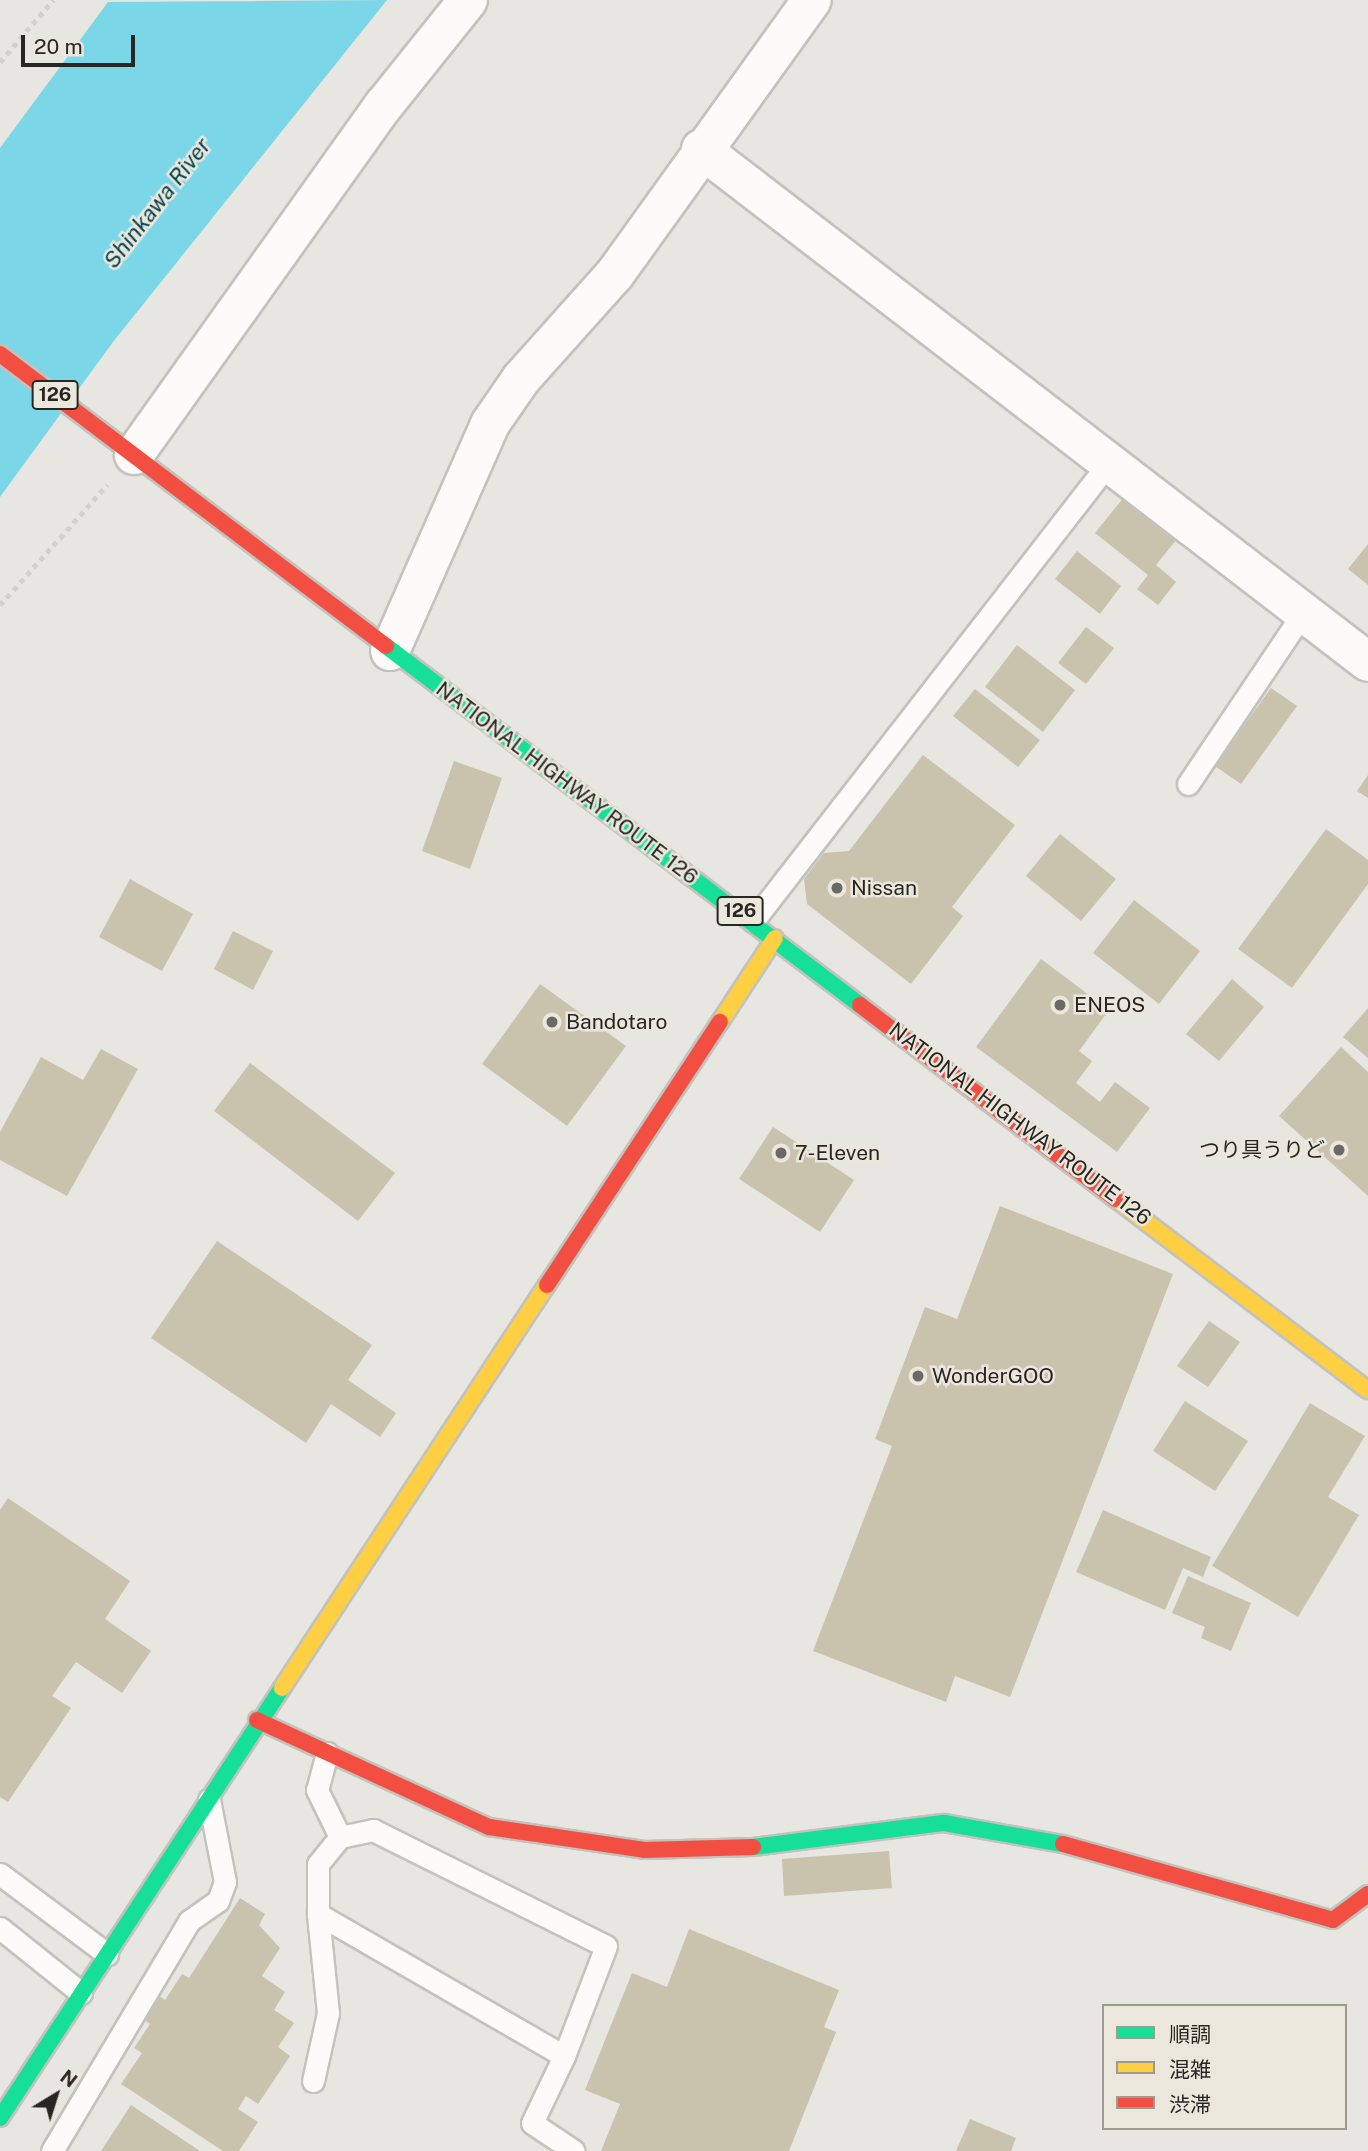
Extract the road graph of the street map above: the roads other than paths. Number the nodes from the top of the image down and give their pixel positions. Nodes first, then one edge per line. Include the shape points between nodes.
1 (468, 0) edge
2 (812, 0) edge
3 (701, 149) junction
4 (0, 354) edge
5 (121, 446) junction
6 (1107, 466) junction
7 (1303, 613) junction
8 (390, 651) junction
9 (1368, 662) edge
10 (1188, 784) dead end
11 (754, 921) junction
12 (775, 937) junction
13 (1368, 1390) edge
14 (257, 1720) junction
15 (327, 1753) junction
16 (208, 1795) junction
17 (340, 1837) junction
18 (0, 1874) edge
19 (1368, 1894) edge
20 (318, 1914) junction
21 (0, 1928) edge
22 (107, 1954) junction
23 (81, 1993) junction
24 (564, 2056) junction
25 (313, 2081) dead end
26 (0, 2119) edge
27 (52, 2151) edge
28 (574, 2151) edge

1 - 5 street
2 - 3 street
3 - 6 street
3 - 8 street via 615,274 521,379 490,424
4 - 5 main road, NATIONAL HIGHWAY ROUTE 126 / 126
5 - 8 main road, NATIONAL HIGHWAY ROUTE 126 / 126
6 - 7 street
6 - 11 lane
7 - 9 street
7 - 10 lane
8 - 11 main road, NATIONAL HIGHWAY ROUTE 126 / 126
11 - 12 main road, NATIONAL HIGHWAY ROUTE 126 / 126
12 - 13 main road, NATIONAL HIGHWAY ROUTE 126 / 126
12 - 14 main road
14 - 15 main road
14 - 16 main road
15 - 17 lane via 317,1790
15 - 19 main road via 489,1827 644,1850 713,1852 944,1823 1020,1832 1215,1882 1333,1920
16 - 22 main road
16 - 27 lane via 225,1882 218,1901 189,1921
17 - 20 lane via 318,1864
17 - 24 lane via 373,1830 606,1946
18 - 22 lane
20 - 24 lane
20 - 25 lane via 328,2013
21 - 23 lane
22 - 23 main road
23 - 26 main road
24 - 28 lane via 532,2123

